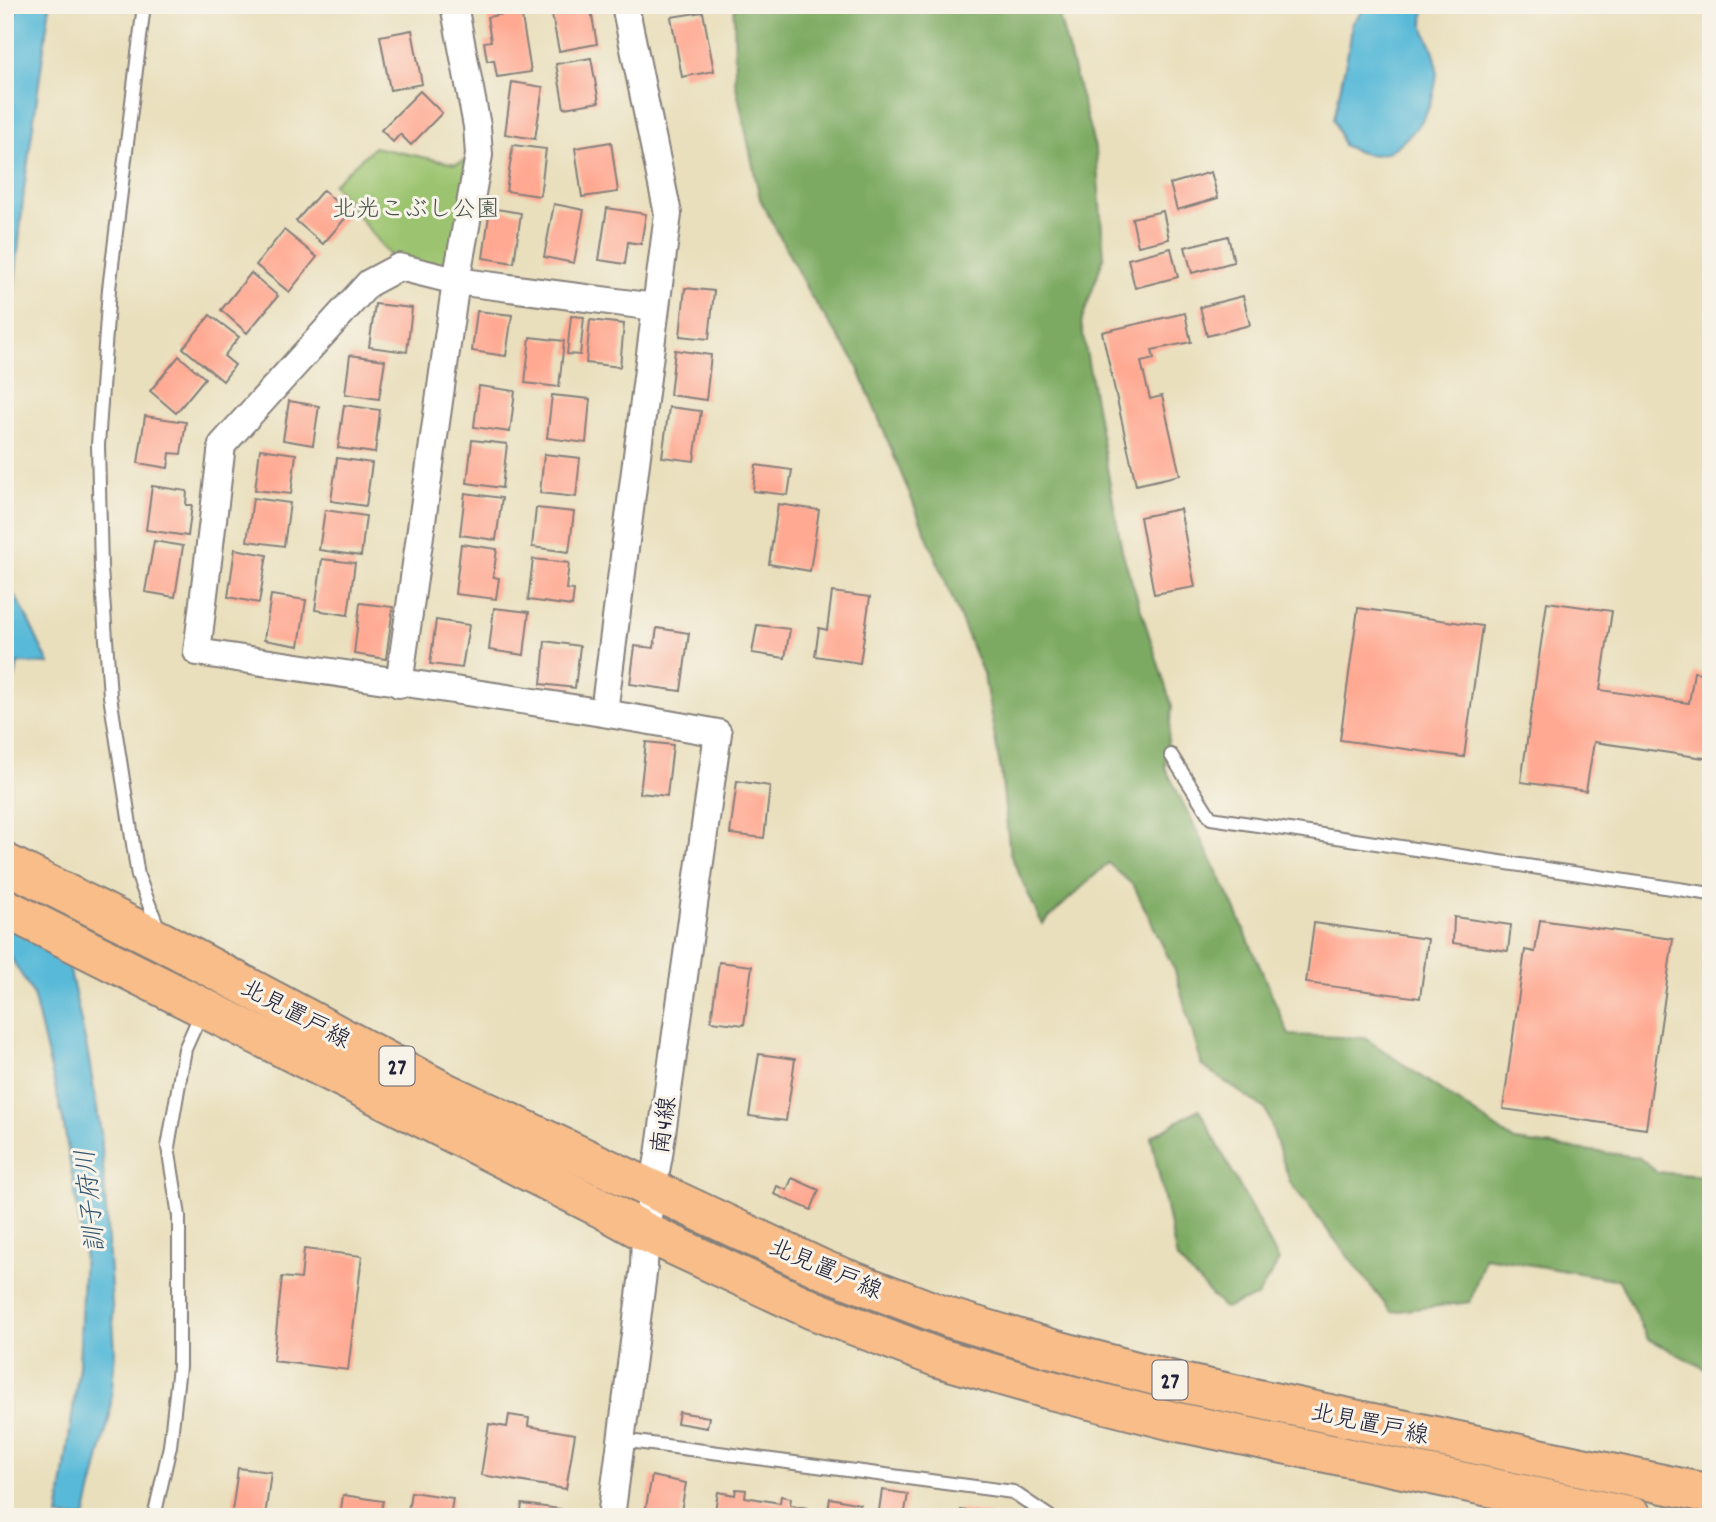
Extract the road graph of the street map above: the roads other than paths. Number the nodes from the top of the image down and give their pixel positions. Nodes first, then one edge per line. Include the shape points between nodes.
1 (144, 5) edge
2 (454, 5) edge
3 (625, 5) edge
4 (456, 281) junction
5 (655, 307) junction
6 (399, 684) junction
7 (604, 712) junction
8 (1171, 755) dead end
9 (5, 863) edge
10 (1711, 894) edge
11 (5, 908) edge
12 (155, 938) junction
13 (203, 1007) junction
14 (653, 1191) junction
15 (645, 1232) junction
16 (621, 1440) junction
17 (1530, 1457) junction
18 (1711, 1494) edge
19 (1520, 1506) edge
20 (154, 1517) edge
21 (611, 1517) edge
22 (1050, 1517) edge
23 (1633, 1517) edge

1 - 12 lane via 109,289 97,445 110,696 138,876
2 - 4 street via 479,155
3 - 5 street via 668,214
4 - 5 street
4 - 6 street
4 - 6 street via 399,267 369,282 222,445 197,652
5 - 7 street
6 - 7 street
7 - 14 street, 南4線 via 718,733
8 - 10 lane via 1211,818
9 - 12 main road, 北見置戸線 / 27
11 - 13 main road, 北見置戸線 / 27
12 - 14 main road, 北見置戸線 / 27 via 447,1093
13 - 15 main road, 北見置戸線 / 27
13 - 20 lane via 185,1049 168,1147 179,1216 179,1367 170,1446
14 - 15 street, 南4線
14 - 17 main road, 北見置戸線 / 27 via 824,1270 976,1326 1182,1383
15 - 16 street, 南4線
15 - 19 main road, 北見置戸線 / 27 via 813,1310 936,1357
16 - 21 street, 南4線
16 - 22 lane via 1013,1492
17 - 18 main road, 北見置戸線 / 27
17 - 19 street
19 - 23 main road, 北見置戸線 / 27

